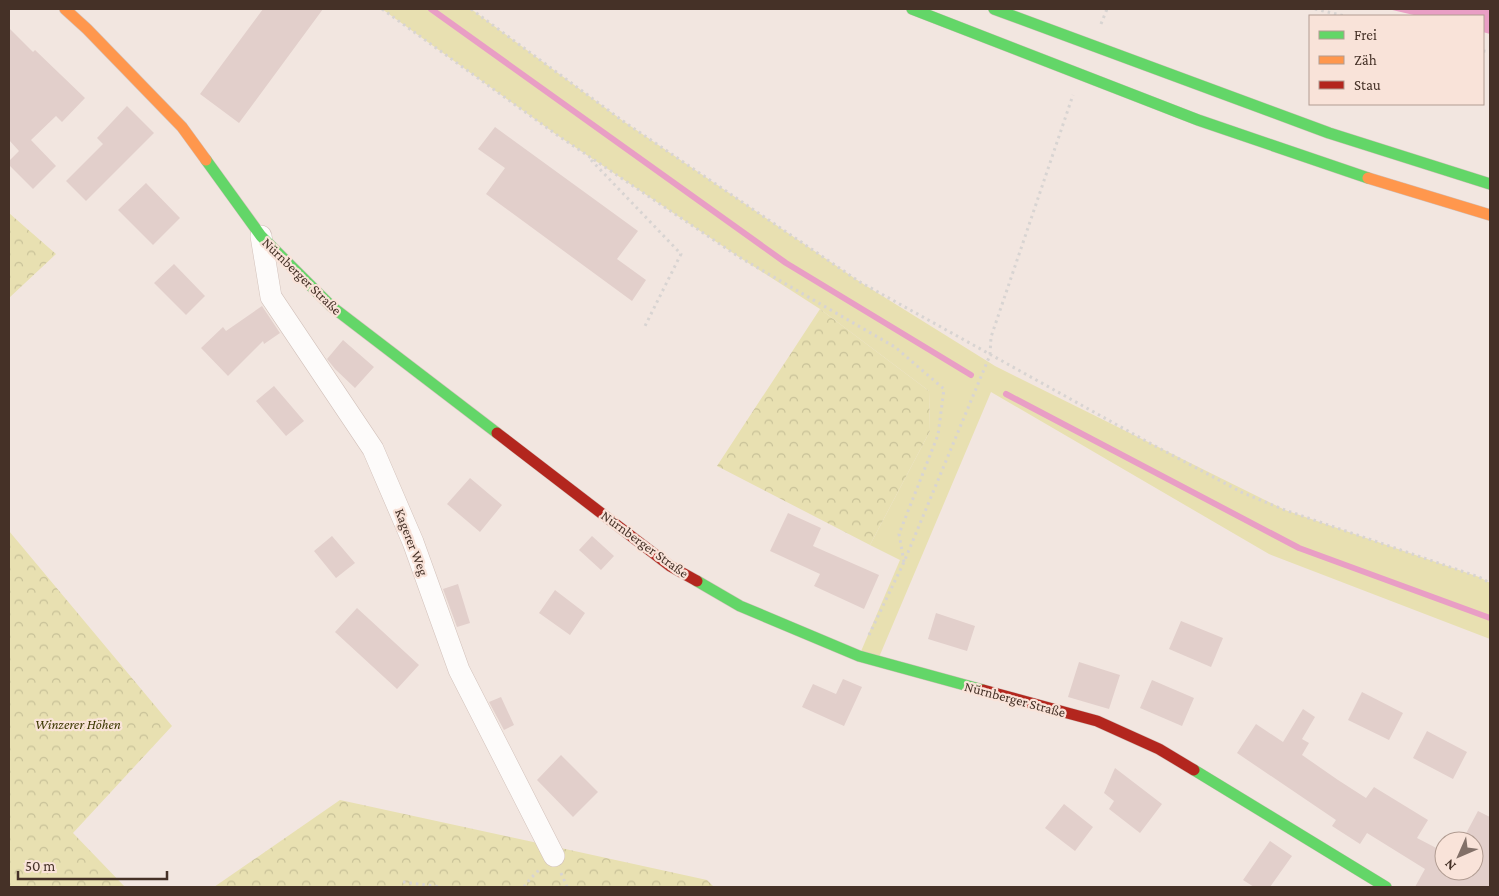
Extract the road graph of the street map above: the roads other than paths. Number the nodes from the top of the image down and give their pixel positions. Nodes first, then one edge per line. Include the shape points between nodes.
1 (65, 9) edge
2 (912, 9) edge
3 (994, 9) edge
4 (1490, 184) edge
5 (1490, 215) edge
6 (261, 236) junction
7 (554, 856) dead end
8 (1386, 887) edge

1 - 6 street, Nürnberger Straße via 182,127
2 - 5 street via 1173,110 1336,168
3 - 4 street via 1329,133
6 - 7 street, Kagerer Weg via 271,297 373,449 413,542 458,670
6 - 8 street, Nürnberger Straße via 331,306 670,566 740,606 859,656 1097,721 1158,749

